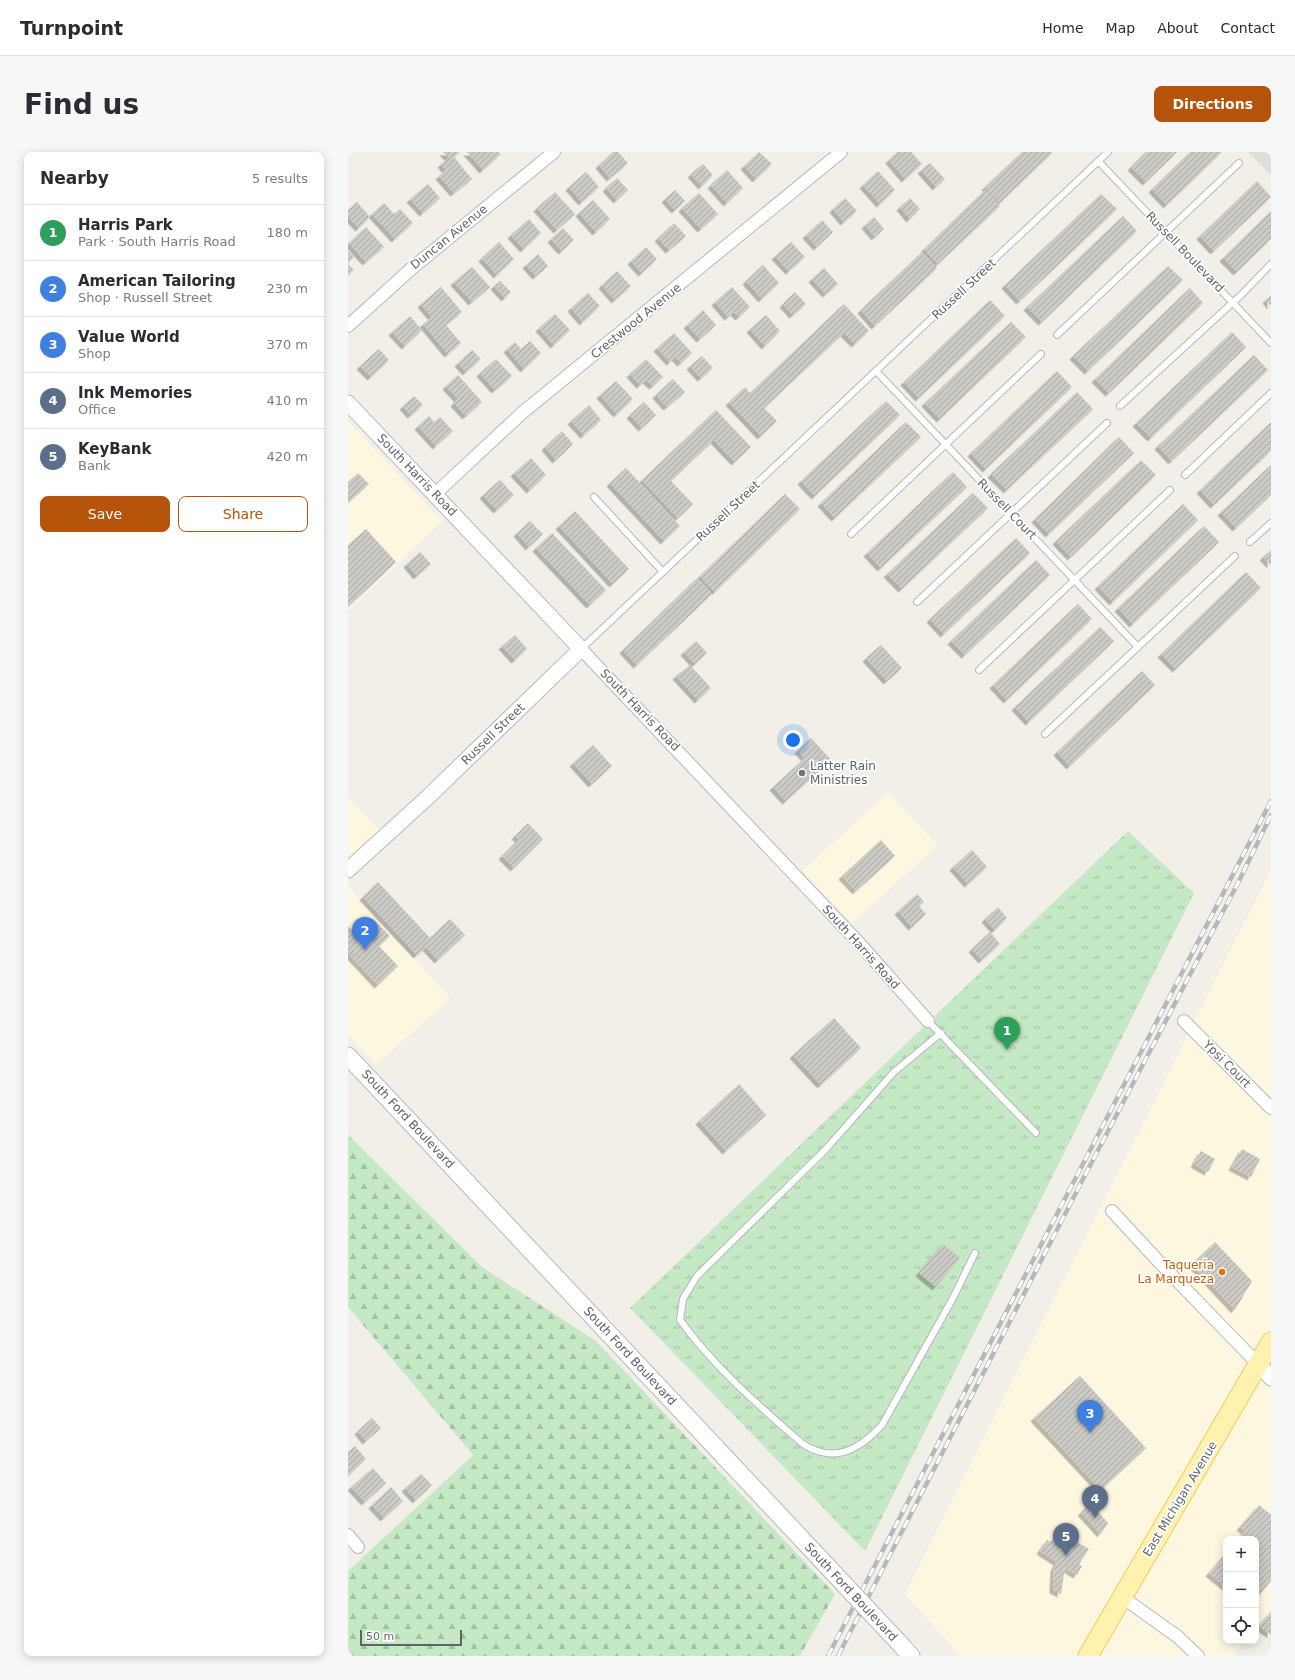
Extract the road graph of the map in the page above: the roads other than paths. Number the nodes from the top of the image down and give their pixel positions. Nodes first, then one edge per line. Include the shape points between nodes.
1 (554, 152) edge
2 (841, 152) edge
3 (1108, 152) edge
4 (1098, 161) junction
5 (1240, 163) dead end
6 (1167, 233) junction
7 (1271, 264) edge
8 (1233, 303) junction
9 (348, 326) edge
10 (1057, 335) dead end
11 (1271, 343) edge
12 (1041, 354) dead end
13 (876, 371) junction
14 (1271, 394) edge
15 (348, 403) edge
16 (1120, 406) dead end
17 (1107, 423) dead end
18 (946, 443) junction
19 (1185, 475) dead end
20 (1170, 490) dead end
21 (435, 494) junction
22 (594, 497) dead end
23 (1012, 513) junction
24 (1271, 523) edge
25 (850, 534) dead end
26 (1250, 542) dead end
27 (1235, 556) dead end
28 (663, 572) junction
29 (1076, 580) junction
30 (917, 602) dead end
31 (1138, 647) junction
32 (581, 648) junction
33 (979, 670) dead end
34 (1045, 734) dead end
35 (348, 870) edge
36 (928, 1021) joint
37 (1184, 1021) dead end
38 (941, 1033) junction
39 (348, 1056) edge
40 (1271, 1108) edge
41 (1036, 1133) dead end
42 (1112, 1211) dead end
43 (975, 1253) dead end
44 (1271, 1342) edge
45 (1265, 1371) edge
46 (348, 1535) edge
47 (358, 1547) dead end
48 (1122, 1597) junction
49 (906, 1651) edge
50 (1088, 1656) edge
51 (1198, 1656) edge

1 - 9 street, Duncan Avenue via 411,269
2 - 21 street, Crestwood Avenue via 522,413
3 - 4 lane, Russell Street
4 - 6 lane, Russell Boulevard
4 - 13 lane, Russell Street
5 - 6 lane
6 - 8 lane, Russell Boulevard
6 - 10 lane
7 - 8 lane
8 - 11 lane, Russell Boulevard
8 - 16 lane
12 - 18 lane
13 - 18 lane, Russell Court
13 - 28 lane, Russell Street
14 - 19 lane
15 - 21 street, South Harris Road
17 - 23 lane
18 - 23 lane, Russell Court
18 - 25 lane
20 - 29 lane
21 - 32 street, South Harris Road
22 - 28 lane
23 - 29 lane, Russell Court
23 - 30 lane
24 - 26 lane
27 - 31 lane
28 - 32 lane, Russell Street
29 - 31 lane, Russell Court
29 - 33 lane
31 - 34 lane
32 - 35 street, Russell Street via 428,797
32 - 36 street, South Harris Road via 859,943
36 - 38 lane
37 - 40 street, Ypsi Court
38 - 41 lane
38 - 43 lane via 894,1072 826,1149 697,1276 683,1299 680,1320 697,1344 717,1365 803,1444 815,1452 829,1454 846,1451 870,1438 882,1425 953,1298
39 - 49 main road, South Ford Boulevard, bridge
42 - 45 street
44 - 45 main road, East Michigan Avenue
45 - 48 main road, East Michigan Avenue
46 - 47 street
48 - 50 main road, East Michigan Avenue
48 - 51 street via 1178,1637

